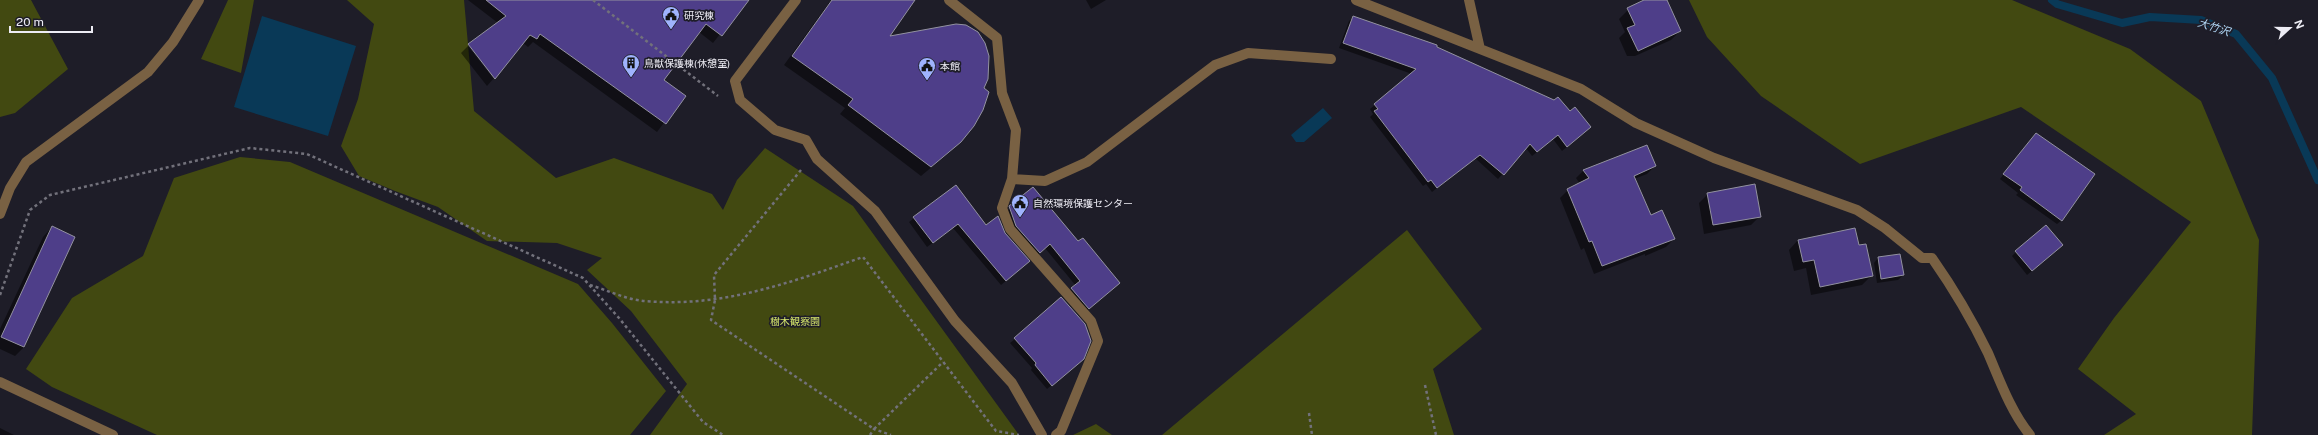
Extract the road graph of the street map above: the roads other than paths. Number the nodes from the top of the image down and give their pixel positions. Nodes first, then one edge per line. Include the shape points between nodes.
1 (199, 0) edge
2 (796, 0) edge
3 (949, 0) edge
4 (1356, 0) edge
5 (1469, 0) edge
6 (1480, 49) junction
7 (1331, 59) dead end
8 (1012, 179) junction
9 (0, 214) edge
10 (0, 382) edge
11 (112, 435) edge
12 (1042, 435) edge
13 (1056, 435) edge
14 (2030, 435) edge

1 - 9 street via 173,42 148,72 26,162 10,188
2 - 12 street via 735,81 740,100 775,130 806,140 814,154 875,211 956,321 1012,383
3 - 8 street via 997,38 1002,93 1016,130
4 - 6 street
5 - 6 street
6 - 14 street via 1581,89 1636,123 1714,158 1857,210 1885,228 1922,258 1932,258 1953,288 1987,351 2021,424
7 - 8 street via 1248,53 1215,64 1087,162 1045,181
8 - 13 street via 1002,208 1010,229 1091,321 1098,341 1061,430
10 - 11 street

